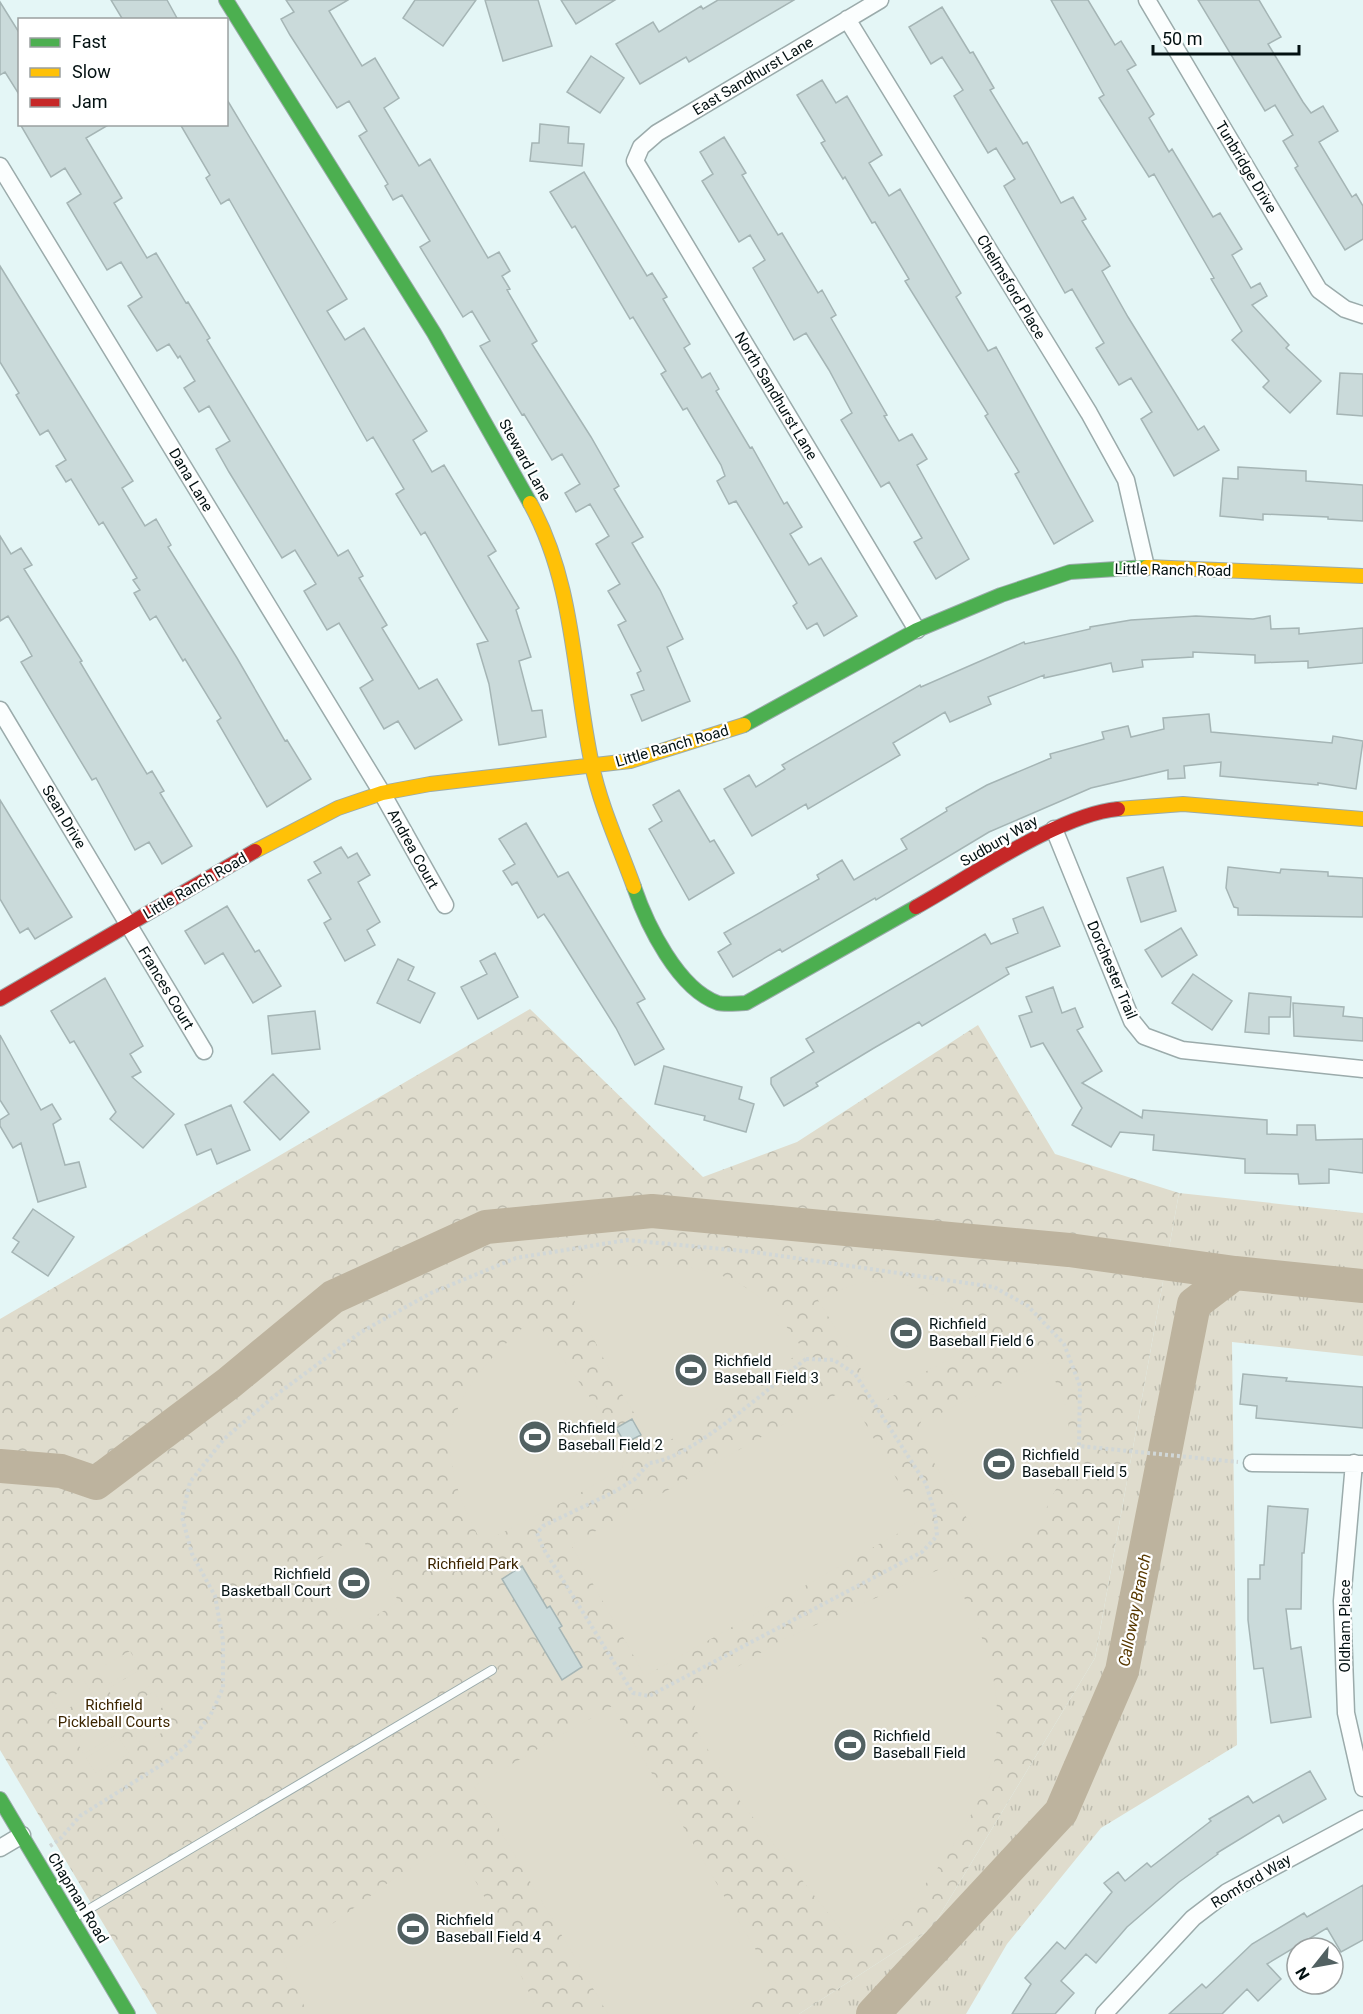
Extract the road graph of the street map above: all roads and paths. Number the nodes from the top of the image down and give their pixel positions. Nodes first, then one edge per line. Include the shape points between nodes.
1 (226, 0) edge
2 (879, 0) edge
3 (1147, 0) edge
4 (847, 19) junction
5 (635, 161) joint
6 (0, 166) edge
7 (1363, 315) edge
8 (1146, 567) junction
9 (1363, 576) edge
10 (917, 630) junction
11 (0, 710) edge
12 (592, 767) junction
13 (382, 793) junction
14 (1363, 819) edge
15 (1054, 829) junction
16 (445, 905) dead end
17 (129, 925) junction
18 (684, 981) joint
19 (0, 999) edge
20 (204, 1051) dead end
21 (1363, 1069) edge
22 (1252, 1463) joint
23 (1358, 1464) edge
24 (926, 1484) joint
25 (492, 1670) dead end
26 (1363, 1788) edge
27 (0, 1799) edge
28 (1363, 1819) edge
29 (22, 1835) junction
30 (0, 1848) edge
31 (34, 1857) junction
32 (72, 1919) junction
33 (128, 2014) edge
34 (1104, 2014) edge

1 - 12 street, Steward Lane via 434,333 536,514 565,593
2 - 4 street, East Sandhurst Lane
3 - 7 street, Tunbridge Drive via 1319,290 1345,309
4 - 5 street, East Sandhurst Lane via 657,133 641,147
4 - 8 street, Chelmsford Place via 1083,403 1125,480
5 - 10 street, North Sandhurst Lane
6 - 13 street, Dana Lane
8 - 9 street, Little Ranch Road
8 - 10 street, Little Ranch Road via 1070,572
10 - 12 street, Little Ranch Road via 746,724 630,761
11 - 17 street, Sean Drive
12 - 13 street, Little Ranch Road via 430,784
12 - 18 street, Steward Lane via 642,910
13 - 16 street, Andrea Court
13 - 17 street, Little Ranch Road via 304,823
14 - 15 street, Sudbury Way via 1183,804 1098,811
15 - 18 street, Sudbury Way via 746,1003 719,1003
15 - 21 street, Dorchester Trail via 1132,1021 1144,1036 1182,1050
17 - 19 street, Little Ranch Road
17 - 20 street, Frances Court
22 - 23 street
22 - 31 path via 1079,1446 1080,1386 1064,1344 1028,1306 994,1287 754,1252 627,1240 516,1258 431,1293 361,1332 232,1432 190,1482 182,1517 192,1554 215,1596 223,1640 223,1688 210,1716 188,1744 80,1816 60,1839
23 - 26 street, Oldham Place via 1342,1601 1346,1713
24 - 24 path via 855,1374 834,1360 806,1359 712,1432 665,1461 649,1463 635,1479 543,1526 537,1533 624,1680 633,1693 649,1696 922,1552 937,1536
25 - 32 lane
27 - 29 street, Chapman Road
28 - 34 street, Romford Way via 1227,1892 1193,1918
29 - 30 street
29 - 31 street, Chapman Road
31 - 32 street, Chapman Road
32 - 33 street, Chapman Road

